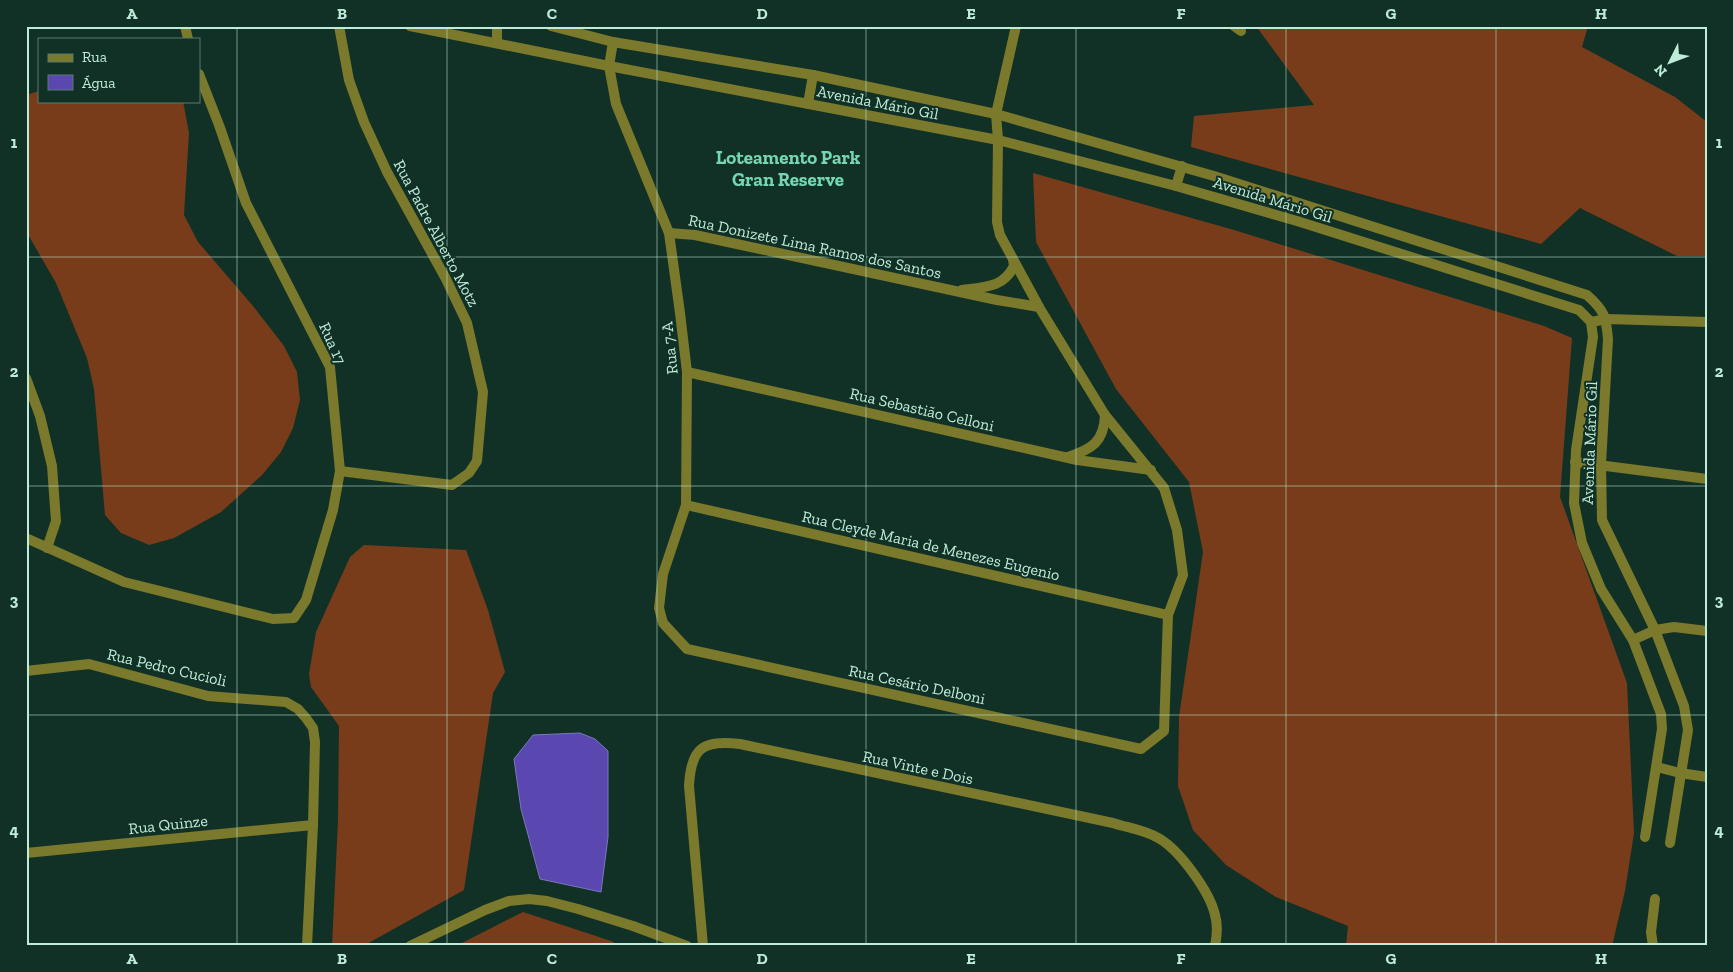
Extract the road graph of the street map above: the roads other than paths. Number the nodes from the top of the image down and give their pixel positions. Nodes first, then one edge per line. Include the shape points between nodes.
1 (184, 26) edge
2 (338, 26) edge
3 (410, 26) edge
4 (497, 26) edge
5 (551, 26) edge
6 (1016, 26) edge
7 (188, 38) edge
8 (613, 42) junction
9 (497, 43) junction
10 (610, 66) junction
11 (813, 76) junction
12 (200, 77) edge
13 (808, 104) junction
14 (996, 114) junction
15 (998, 140) junction
16 (1182, 166) junction
17 (1176, 186) junction
18 (1361, 223) junction
19 (669, 232) junction
20 (1356, 240) junction
21 (1012, 256) junction
22 (1488, 263) junction
23 (1483, 279) junction
24 (954, 291) junction
25 (1039, 307) junction
26 (1607, 319) junction
27 (1591, 322) junction
28 (1707, 322) edge
29 (687, 372) junction
30 (26, 378) edge
31 (1104, 415) junction
32 (1067, 457) junction
33 (1575, 462) junction
34 (1601, 464) junction
35 (1150, 470) junction
36 (340, 471) junction
37 (1707, 479) edge
38 (686, 505) junction
39 (26, 538) edge
40 (47, 548) junction
41 (1168, 615) junction
42 (1655, 630) junction
43 (1707, 631) edge
44 (1633, 640) junction
45 (687, 649) joint
46 (26, 671) edge
47 (1657, 767) junction
48 (1680, 774) junction
49 (1707, 777) edge
50 (313, 825) junction
51 (1646, 837) dead end
52 (1670, 843) dead end
53 (26, 853) edge
54 (1655, 899) dead end
55 (307, 946) edge
56 (410, 946) edge
57 (687, 946) edge
58 (703, 946) edge
59 (1215, 946) edge
60 (1653, 946) edge

1 - 7 street
2 - 36 street, Rua Padre Alberto Motz via 349,80 364,122 467,323 483,392 477,461 469,473 452,485
3 - 9 street, Avenida Mário Gil
4 - 9 street
5 - 8 street, Avenida Mário Gil
6 - 14 street
8 - 10 street, Rua 7-A
8 - 11 street, Avenida Mário Gil
9 - 10 street, Avenida Mário Gil
10 - 13 street, Avenida Mário Gil
10 - 19 street, Rua 7-A via 616,104
11 - 13 street
11 - 14 street, Avenida Mário Gil
12 - 36 street, Rua 17 via 246,203 330,367
13 - 15 street, Avenida Mário Gil
14 - 15 street
14 - 16 street, Avenida Mário Gil
15 - 17 street, Avenida Mário Gil
15 - 21 street via 997,222 1000,235
16 - 17 street
16 - 18 street, Avenida Mário Gil
17 - 20 street, Avenida Mário Gil
18 - 20 street
18 - 22 street, Avenida Mário Gil
19 - 24 street, Rua Donizete Lima Ramos dos Santos
19 - 29 street, Rua 7-A
20 - 23 street, Avenida Mário Gil
21 - 24 street via 1014,266 1010,276 1001,283
21 - 25 street
22 - 23 street
22 - 26 street, Avenida Mário Gil via 1587,295 1598,304
23 - 27 street, Avenida Mário Gil via 1580,310
24 - 25 street, Rua Donizete Lima Ramos dos Santos
25 - 31 street
26 - 27 street
26 - 28 street
26 - 34 street, Avenida Mário Gil
27 - 33 street, Avenida Mário Gil via 1593,337
29 - 32 street, Rua Sebastião Celloni
29 - 38 street, Rua 7-A
30 - 40 street via 40,416 52,466 56,521
31 - 32 street via 1103,432 1094,445
31 - 35 street
32 - 35 street, Rua Sebastião Celloni
33 - 34 street
33 - 44 street, Avenida Mário Gil via 1574,503 1582,543 1602,589
34 - 37 street
34 - 42 street, Avenida Mário Gil via 1602,520
35 - 41 street via 1164,488 1177,530 1183,575
36 - 40 street, Rua 17 via 333,510 306,600 294,618 273,619 124,582
38 - 41 street, Rua Cleyde Maria de Menezes Eugenio
38 - 45 street, Rua 7-A via 663,574 659,608 663,624
39 - 40 street
41 - 45 street, Rua Cesário Delboni via 1164,732 1141,749
42 - 43 street via 1674,627
42 - 44 street
42 - 48 street, Avenida Mário Gil via 1684,706 1688,730
44 - 47 street, Avenida Mário Gil via 1661,714
46 - 50 street, Rua Pedro Cucioli via 89,664 208,696 286,702 298,709 313,728
47 - 48 street
47 - 51 street, Avenida Mário Gil
48 - 49 street
48 - 52 street, Avenida Mário Gil
50 - 53 street, Rua Quinze
50 - 55 street, Rua Pedro Cucioli
54 - 60 street via 1651,932
56 - 57 street via 485,910 509,901 530,899 578,909
58 - 59 street, Rua Vinte e Dois via 690,769 695,755 706,746 724,742 1113,823 1152,834 1172,848 1209,900 1217,927

